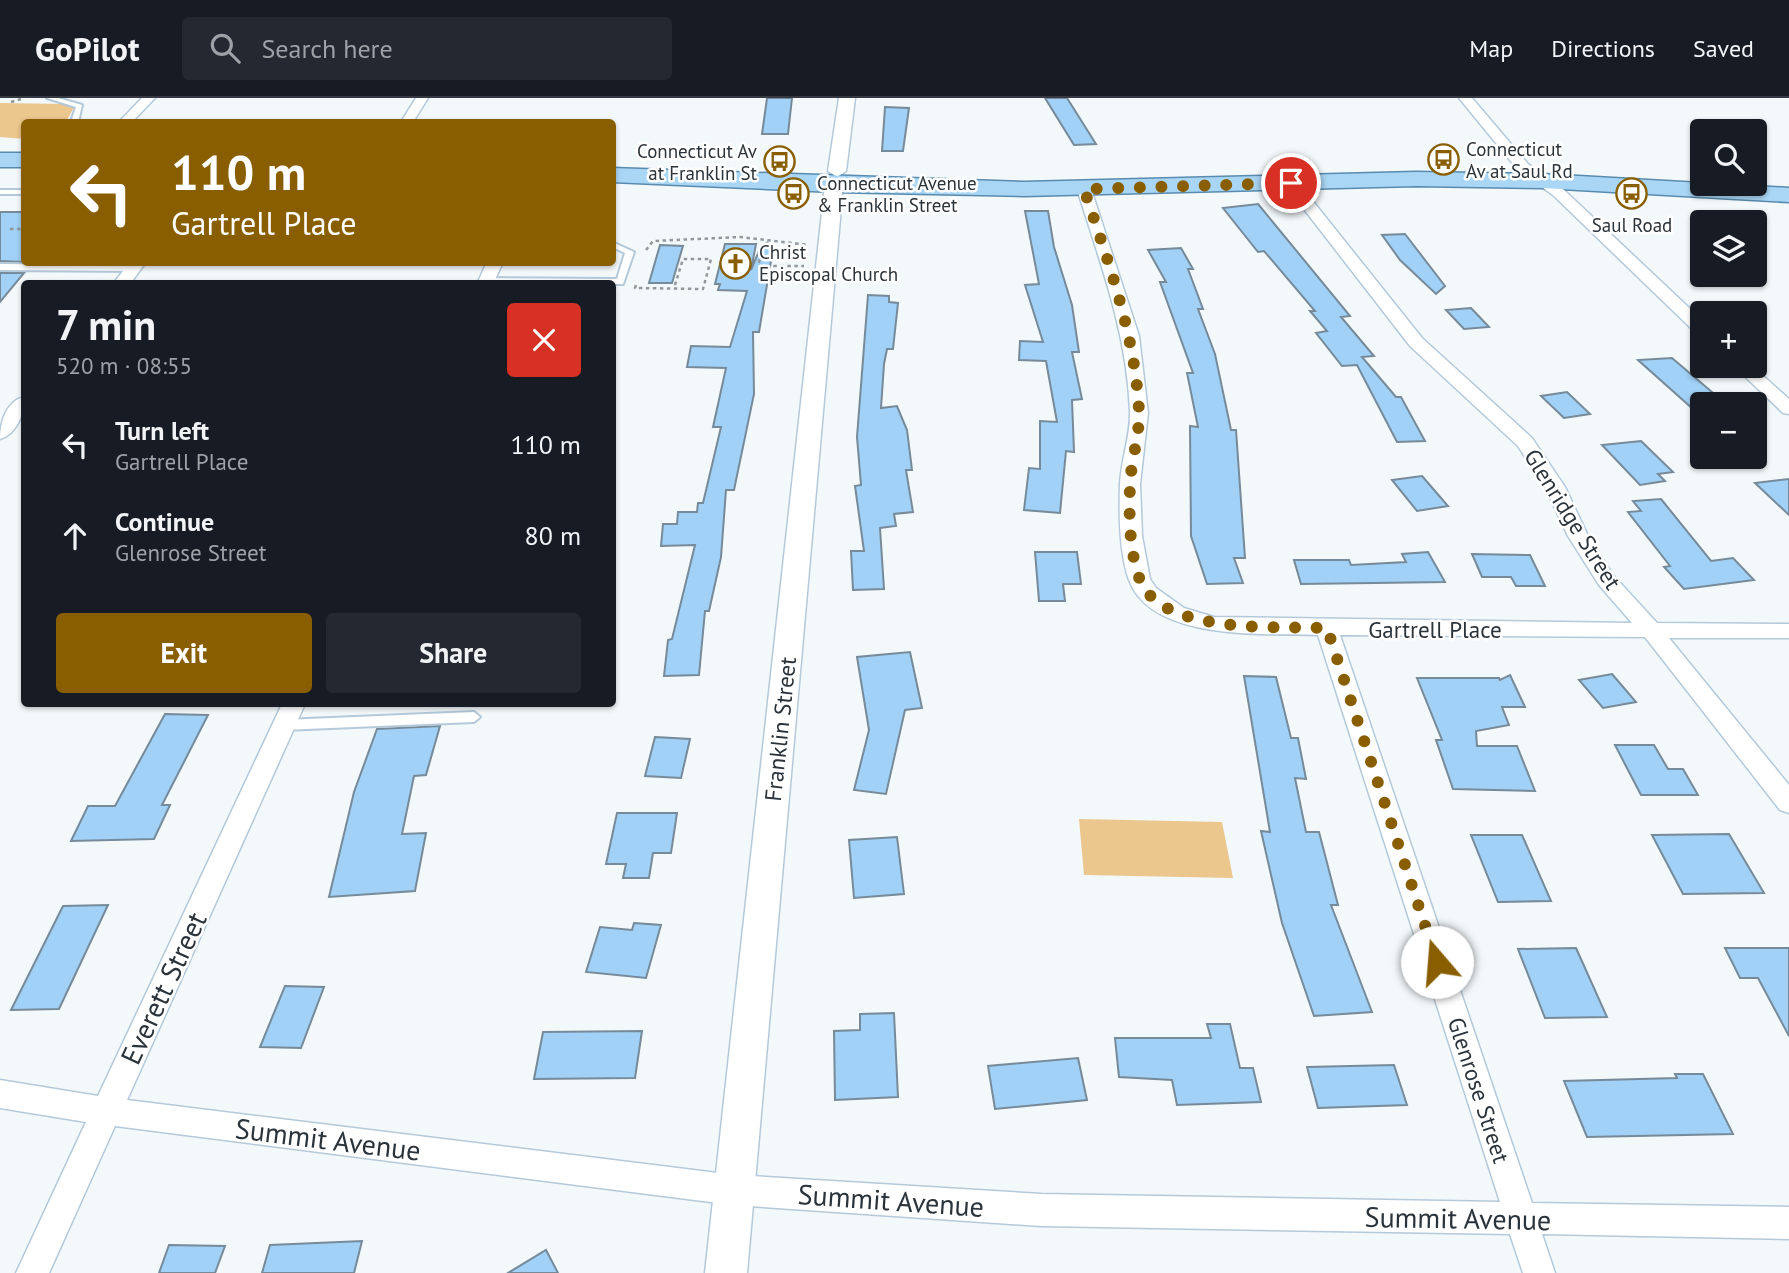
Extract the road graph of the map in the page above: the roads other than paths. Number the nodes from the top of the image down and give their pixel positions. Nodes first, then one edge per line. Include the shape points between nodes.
1 (50, 98) edge
2 (149, 98) edge
3 (422, 98) edge
4 (847, 98) edge
5 (1465, 98) edge
6 (76, 119) edge
7 (128, 119) edge
8 (409, 119) edge
9 (0, 145) edge
10 (21, 145) edge
11 (0, 160) edge
12 (21, 160) edge
13 (616, 160) edge
14 (1523, 167) junction
15 (1690, 173) edge
16 (616, 175) edge
17 (835, 178) junction
18 (1767, 178) edge
19 (1789, 180) edge
20 (1543, 181) junction
21 (1291, 183) junction
22 (1084, 189) junction
23 (0, 192) edge
24 (21, 192) edge
25 (1789, 195) edge
26 (616, 246) edge
27 (68, 266) edge
28 (136, 266) edge
29 (0, 267) edge
30 (124, 280) edge
31 (616, 282) edge
32 (1690, 318) edge
33 (1755, 378) edge
34 (21, 406) edge
35 (1789, 408) edge
36 (0, 433) edge
37 (1327, 628) junction
38 (1651, 630) junction
39 (1789, 631) edge
40 (288, 715) edge
41 (474, 717) dead end
42 (1789, 803) edge
43 (0, 1094) edge
44 (107, 1111) junction
45 (734, 1190) junction
46 (1522, 1220) junction
47 (1789, 1223) edge
48 (32, 1273) edge
49 (726, 1273) edge
50 (1539, 1273) edge

1 - 6 lane via 80,106
2 - 7 street
3 - 8 street
4 - 17 street, Franklin Street
5 - 14 street
9 - 10 main road
11 - 12 main road
13 - 17 main road
14 - 15 main road
14 - 17 main road via 953,173 929,180
14 - 20 street
16 - 17 main road via 743,181
17 - 22 main road
17 - 45 street, Franklin Street
18 - 19 main road
20 - 21 main road
20 - 25 main road
20 - 32 street
21 - 22 main road
21 - 38 street, Glenridge Street via 1416,342 1525,442 1606,580
22 - 37 street, Gartrell Place via 1130,335 1139,413 1130,484 1132,536 1140,580 1149,593 1176,613 1214,624
23 - 24 lane
26 - 31 lane via 630,251 620,282
27 - 29 lane
28 - 30 street
33 - 35 street
34 - 36 street
37 - 38 street, Gartrell Place
37 - 46 street, Glenrose Street
38 - 39 street, Gartrell Place
38 - 42 street, Glenridge Street
40 - 41 lane
40 - 44 street, Everett Street
43 - 44 street, Summit Avenue
44 - 45 street, Summit Avenue
44 - 48 street, Everett Street
45 - 46 street, Summit Avenue via 1041,1210
45 - 49 street, Franklin Street
46 - 47 street, Summit Avenue
46 - 50 street, Glenrose Street

